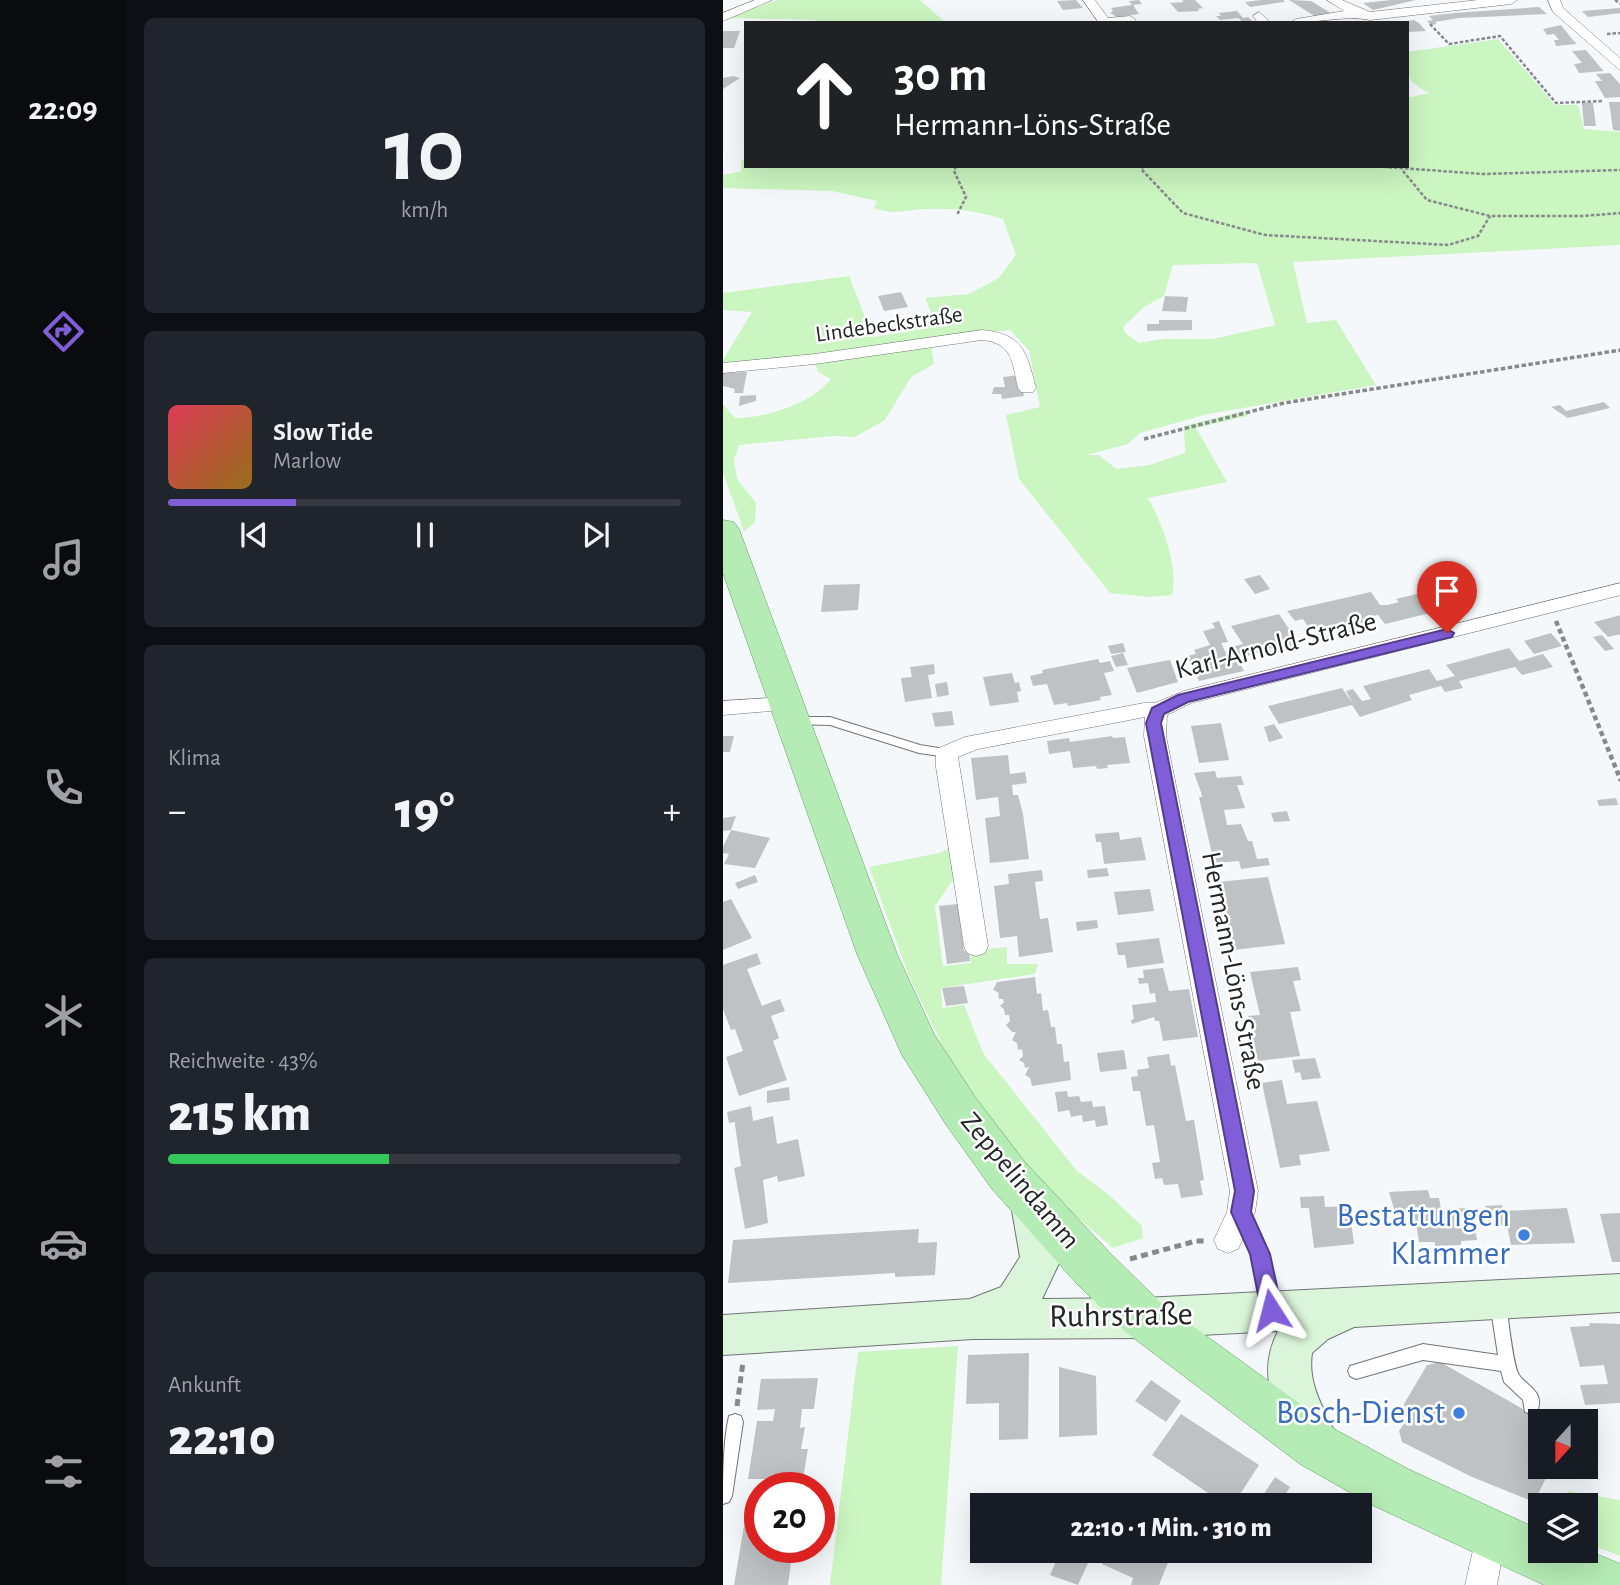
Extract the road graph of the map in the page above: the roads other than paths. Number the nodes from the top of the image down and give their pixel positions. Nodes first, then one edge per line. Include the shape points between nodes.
1 (766, 0) edge
2 (1089, 0) edge
3 (1333, 0) edge
4 (1511, 0) edge
5 (1554, 0) edge
6 (1356, 13) junction
7 (723, 17) edge
8 (1130, 20) dead end
9 (1104, 21) edge
10 (1118, 21) edge
11 (1308, 21) edge
12 (1620, 67) edge
13 (723, 368) edge
14 (1027, 388) dead end
15 (723, 529) edge
16 (1620, 589) edge
17 (723, 708) edge
18 (1158, 711) junction
19 (789, 712) junction
20 (947, 753) junction
21 (976, 946) dead end
22 (1030, 1199) junction
23 (1241, 1212) junction
24 (1228, 1240) dead end
25 (1620, 1293) edge
26 (1498, 1299) junction
27 (1352, 1307) junction
28 (1271, 1310) junction
29 (1144, 1318) junction
30 (973, 1319) junction
31 (735, 1334) edge
32 (1508, 1364) junction
33 (1356, 1371) dead end
34 (1531, 1406) dead end
35 (735, 1422) road end
36 (1318, 1447) junction
37 (723, 1496) edge
38 (1490, 1535) junction
39 (1481, 1585) edge
40 (1606, 1585) edge

1 - 7 street
2 - 9 street
3 - 6 street
4 - 6 street via 1373,16
5 - 12 street via 1557,9
6 - 11 street
8 - 10 street
13 - 14 street, Lindebeckstraße via 999,335 1016,349
15 - 19 main road, Zeppelindamm
16 - 18 street, Karl-Arnold-Straße via 1184,698
17 - 19 street
18 - 20 street, Karl-Arnold-Straße via 973,742
18 - 23 street, Hermann-Löns-Straße via 1155,736 1244,1191
19 - 20 lane
19 - 22 main road, Zeppelindamm via 877,954 917,1042 960,1110
20 - 21 street
22 - 29 main road, Zeppelindamm
22 - 30 street, Ruhrstraße via 1041,1257 1032,1278 1016,1301
23 - 24 street, Hermann-Löns-Straße
23 - 28 lane via 1260,1254
25 - 26 street, Ruhrstraße
26 - 27 street, Ruhrstraße
26 - 32 lane
27 - 28 street, Ruhrstraße
27 - 36 street, Ruhrstraße via 1308,1328 1291,1348 1289,1384
28 - 29 street, Ruhrstraße
29 - 30 street, Ruhrstraße
29 - 36 main road, Zeppelindamm
30 - 31 street, Ruhrstraße
32 - 33 lane via 1423,1352
32 - 34 lane via 1510,1377 1531,1397
35 - 37 lane
36 - 38 main road, Zeppelindamm
38 - 39 street
38 - 40 main road, Zeppelindamm

